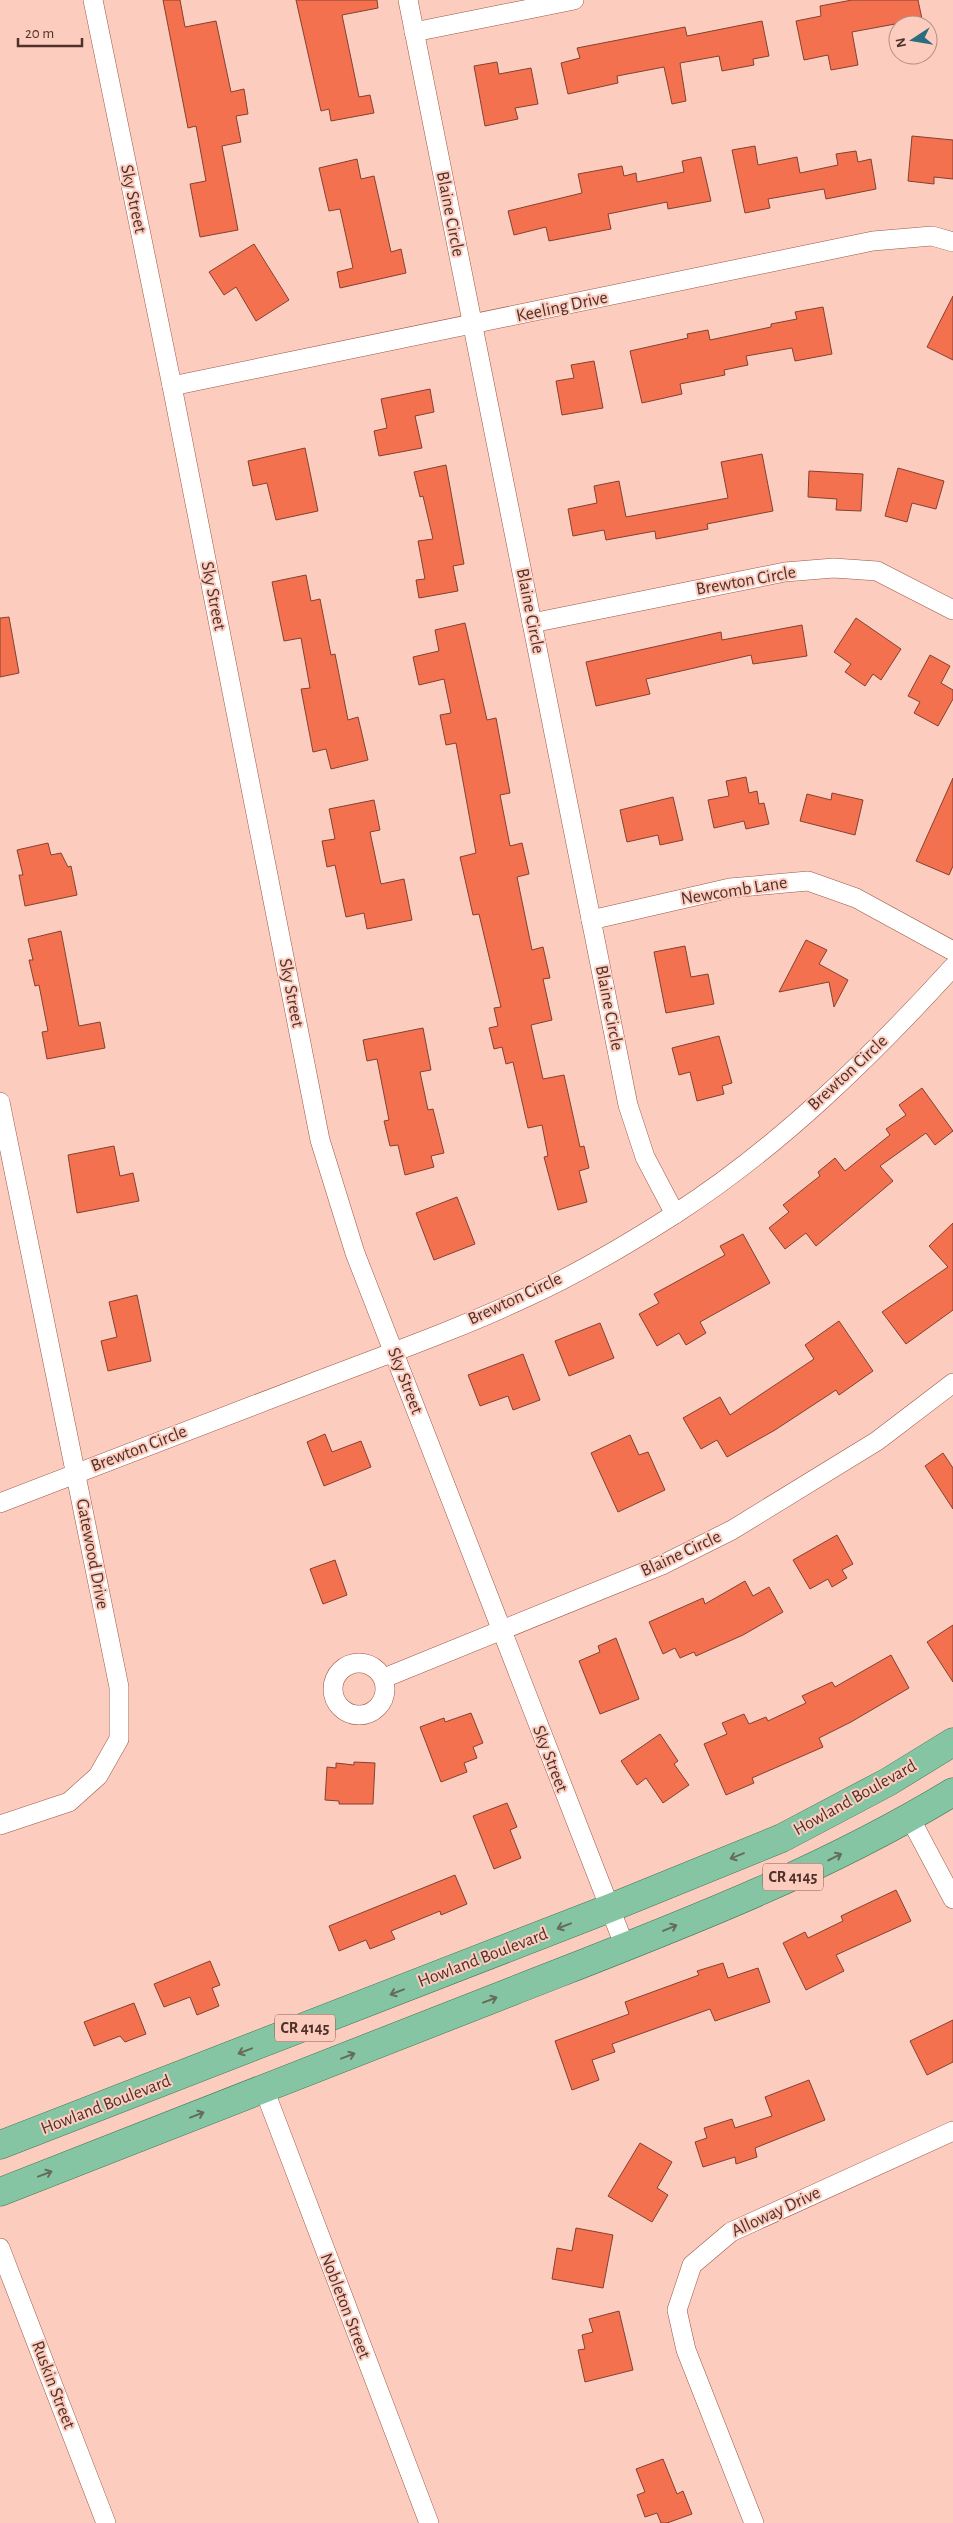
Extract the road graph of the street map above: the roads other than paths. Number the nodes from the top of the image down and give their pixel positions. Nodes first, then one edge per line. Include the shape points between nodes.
1 (93, 0) edge
2 (408, 0) edge
3 (574, 0) edge
4 (414, 32) junction
5 (953, 242) edge
6 (472, 325) junction
7 (172, 386) junction
8 (953, 610) edge
9 (532, 623) junction
10 (591, 920) junction
11 (953, 951) edge
12 (953, 967) edge
13 (0, 1102) edge
14 (675, 1214) junction
15 (394, 1352) junction
16 (953, 1382) edge
17 (76, 1474) junction
18 (0, 1503) edge
19 (500, 1630) junction
20 (384, 1678) dead end
21 (953, 1742) edge
22 (953, 1792) edge
23 (910, 1818) junction
24 (0, 1825) edge
25 (953, 1899) edge
26 (610, 1908) junction
27 (625, 1947) junction
28 (264, 2089) junction
29 (953, 2131) edge
30 (0, 2145) edge
31 (0, 2192) edge
32 (0, 2248) edge
33 (106, 2523) edge
34 (429, 2523) edge
35 (754, 2523) edge

1 - 7 street, Sky Street
2 - 4 street, Blaine Circle
3 - 4 street
4 - 6 street, Blaine Circle
5 - 6 street, Keeling Drive via 932,236 873,242
6 - 7 street, Keeling Drive
6 - 9 street, Blaine Circle
7 - 15 street, Sky Street via 320,1140 355,1253
8 - 9 street, Brewton Circle via 877,571 834,568 785,572
9 - 10 street, Blaine Circle
10 - 11 street, Newcomb Lane via 730,888 808,881 856,898
10 - 14 street, Blaine Circle via 628,1105 645,1157
12 - 14 street, Brewton Circle via 900,1025 823,1098 740,1169
13 - 17 street, Gatewood Drive
14 - 15 street, Brewton Circle via 530,1296
15 - 17 street, Brewton Circle
15 - 19 street, Sky Street
16 - 19 street, Blaine Circle via 877,1441 732,1530 662,1565
17 - 18 street, Brewton Circle
17 - 24 street, Gatewood Drive via 118,1687 118,1739 98,1776 69,1802
19 - 20 street, Blaine Circle
19 - 26 street, Sky Street
21 -> 26 main road, Howland Boulevard / CR 4145 via 888,1782 782,1838
22 - 23 main road, CR 4145
23 - 25 street
27 -> 23 main road, CR 4145 via 804,1872
26 - 27 street, Sky Street
26 -> 30 main road, Howland Boulevard / CR 4145
28 -> 27 main road, CR 4145
31 -> 28 main road, CR 4145
28 - 34 street, Nobleton Street
29 - 35 street, Alloway Drive via 731,2232 692,2265 677,2310 686,2350
32 - 33 street, Ruskin Street

